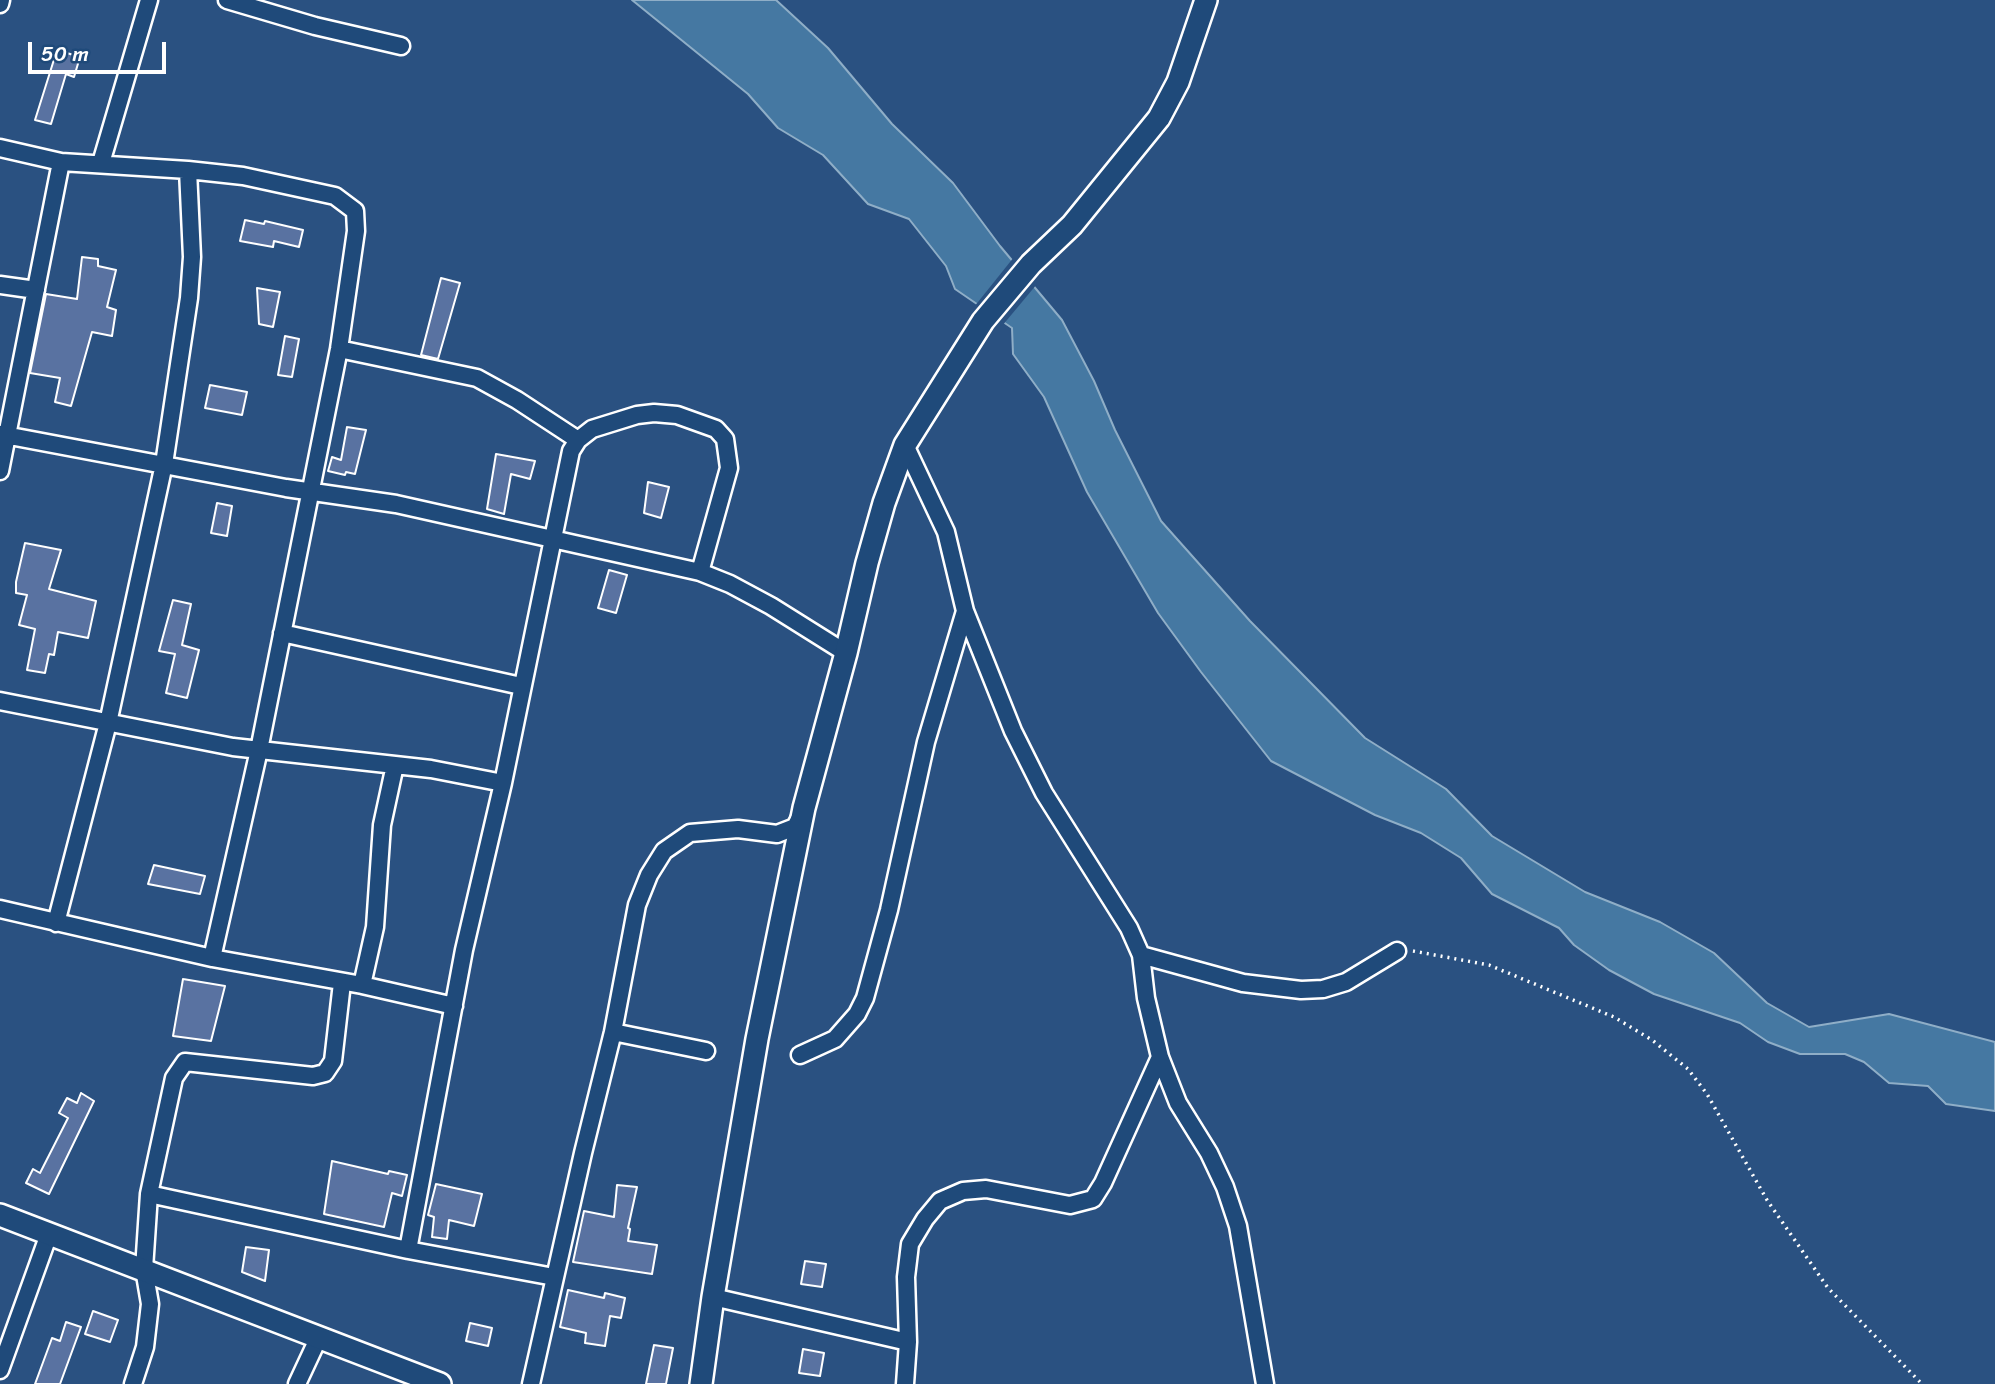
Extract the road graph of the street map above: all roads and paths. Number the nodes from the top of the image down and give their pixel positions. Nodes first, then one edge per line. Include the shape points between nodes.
1 (149, 0) edge
2 (227, 0) edge
3 (1206, 0) edge
4 (401, 46) dead end
5 (0, 148) edge
6 (61, 162) junction
7 (101, 163) junction
8 (188, 170) junction
9 (0, 285) edge
10 (36, 290) junction
11 (339, 349) junction
12 (4, 434) edge
13 (578, 440) junction
14 (905, 445) junction
15 (164, 464) junction
16 (0, 471) edge
17 (310, 492) junction
18 (552, 539) junction
19 (700, 572) junction
20 (965, 611) junction
21 (282, 633) junction
22 (846, 653) junction
23 (521, 686) junction
24 (0, 701) edge
25 (108, 723) junction
26 (259, 750) junction
27 (395, 765) junction
28 (503, 783) junction
29 (804, 808) junction
30 (0, 909) edge
31 (56, 923) junction
32 (1397, 951) joint
33 (1141, 955) junction
34 (212, 958) junction
35 (342, 983) junction
36 (362, 985) junction
37 (454, 1006) junction
38 (613, 1032) junction
39 (706, 1051) dead end
40 (800, 1055) dead end
41 (1160, 1057) junction
42 (149, 1194) junction
43 (0, 1215) edge
44 (49, 1234) junction
45 (408, 1250) junction
46 (144, 1269) junction
47 (554, 1277) junction
48 (713, 1297) junction
49 (318, 1339) junction
50 (908, 1342) junction
51 (0, 1370) edge
52 (133, 1384) edge
53 (297, 1384) edge
54 (440, 1384) edge
55 (531, 1384) edge
56 (701, 1384) edge
57 (905, 1384) edge
58 (1265, 1384) edge
59 (1922, 1384) edge

1 - 7 street
2 - 4 street
3 - 14 street via 1178,82 1159,118 1072,225 1031,264 983,321
5 - 6 street
6 - 7 street
6 - 10 street
7 - 8 street
8 - 11 street via 243,176 335,196 355,211
8 - 15 street via 189,298
9 - 10 street
10 - 12 street
11 - 13 street via 477,378
11 - 17 street
12 - 15 street
12 - 16 street
13 - 18 street via 571,451
13 - 19 street via 592,429 654,413 677,415 716,429 726,439 729,468
14 - 20 street via 946,532
14 - 22 street via 884,503
15 - 17 street
15 - 25 street
17 - 18 street via 396,504
17 - 21 street
18 - 19 street
18 - 23 street
19 - 22 street via 771,606
20 - 33 street via 1013,731 1044,793 1129,928
20 - 40 street via 926,742 889,910 864,998 857,1014 835,1039
21 - 23 street
21 - 26 street
22 - 29 street
23 - 28 street
24 - 25 street
25 - 26 street
25 - 31 street
26 - 27 street
26 - 34 street
27 - 28 street
27 - 36 street via 382,825 375,927
28 - 37 street
29 - 38 street via 795,827 777,834 737,829 690,833 664,851 637,905
29 - 48 street via 757,1039
30 - 31 street
31 - 34 street
32 - 33 street via 1346,982 1301,990 1243,983
32 - 59 path via 1415,950 1489,965 1614,1017 1688,1069 1767,1200 1828,1288
33 - 41 street
34 - 35 street
35 - 36 street
35 - 42 street via 333,1061 325,1073 313,1076 185,1062 174,1077
36 - 37 street
37 - 45 street
38 - 39 street
38 - 47 street
41 - 50 street via 1094,1199 1070,1205 986,1189 963,1191 940,1201 910,1244
41 - 58 street via 1178,1103 1225,1187 1238,1226
42 - 45 street
42 - 46 street
43 - 44 street
44 - 46 street
44 - 51 street
45 - 47 street
46 - 49 street
46 - 52 street via 150,1304 145,1347
47 - 55 street
48 - 50 street
48 - 56 street
49 - 53 street
49 - 54 street
50 - 57 street

